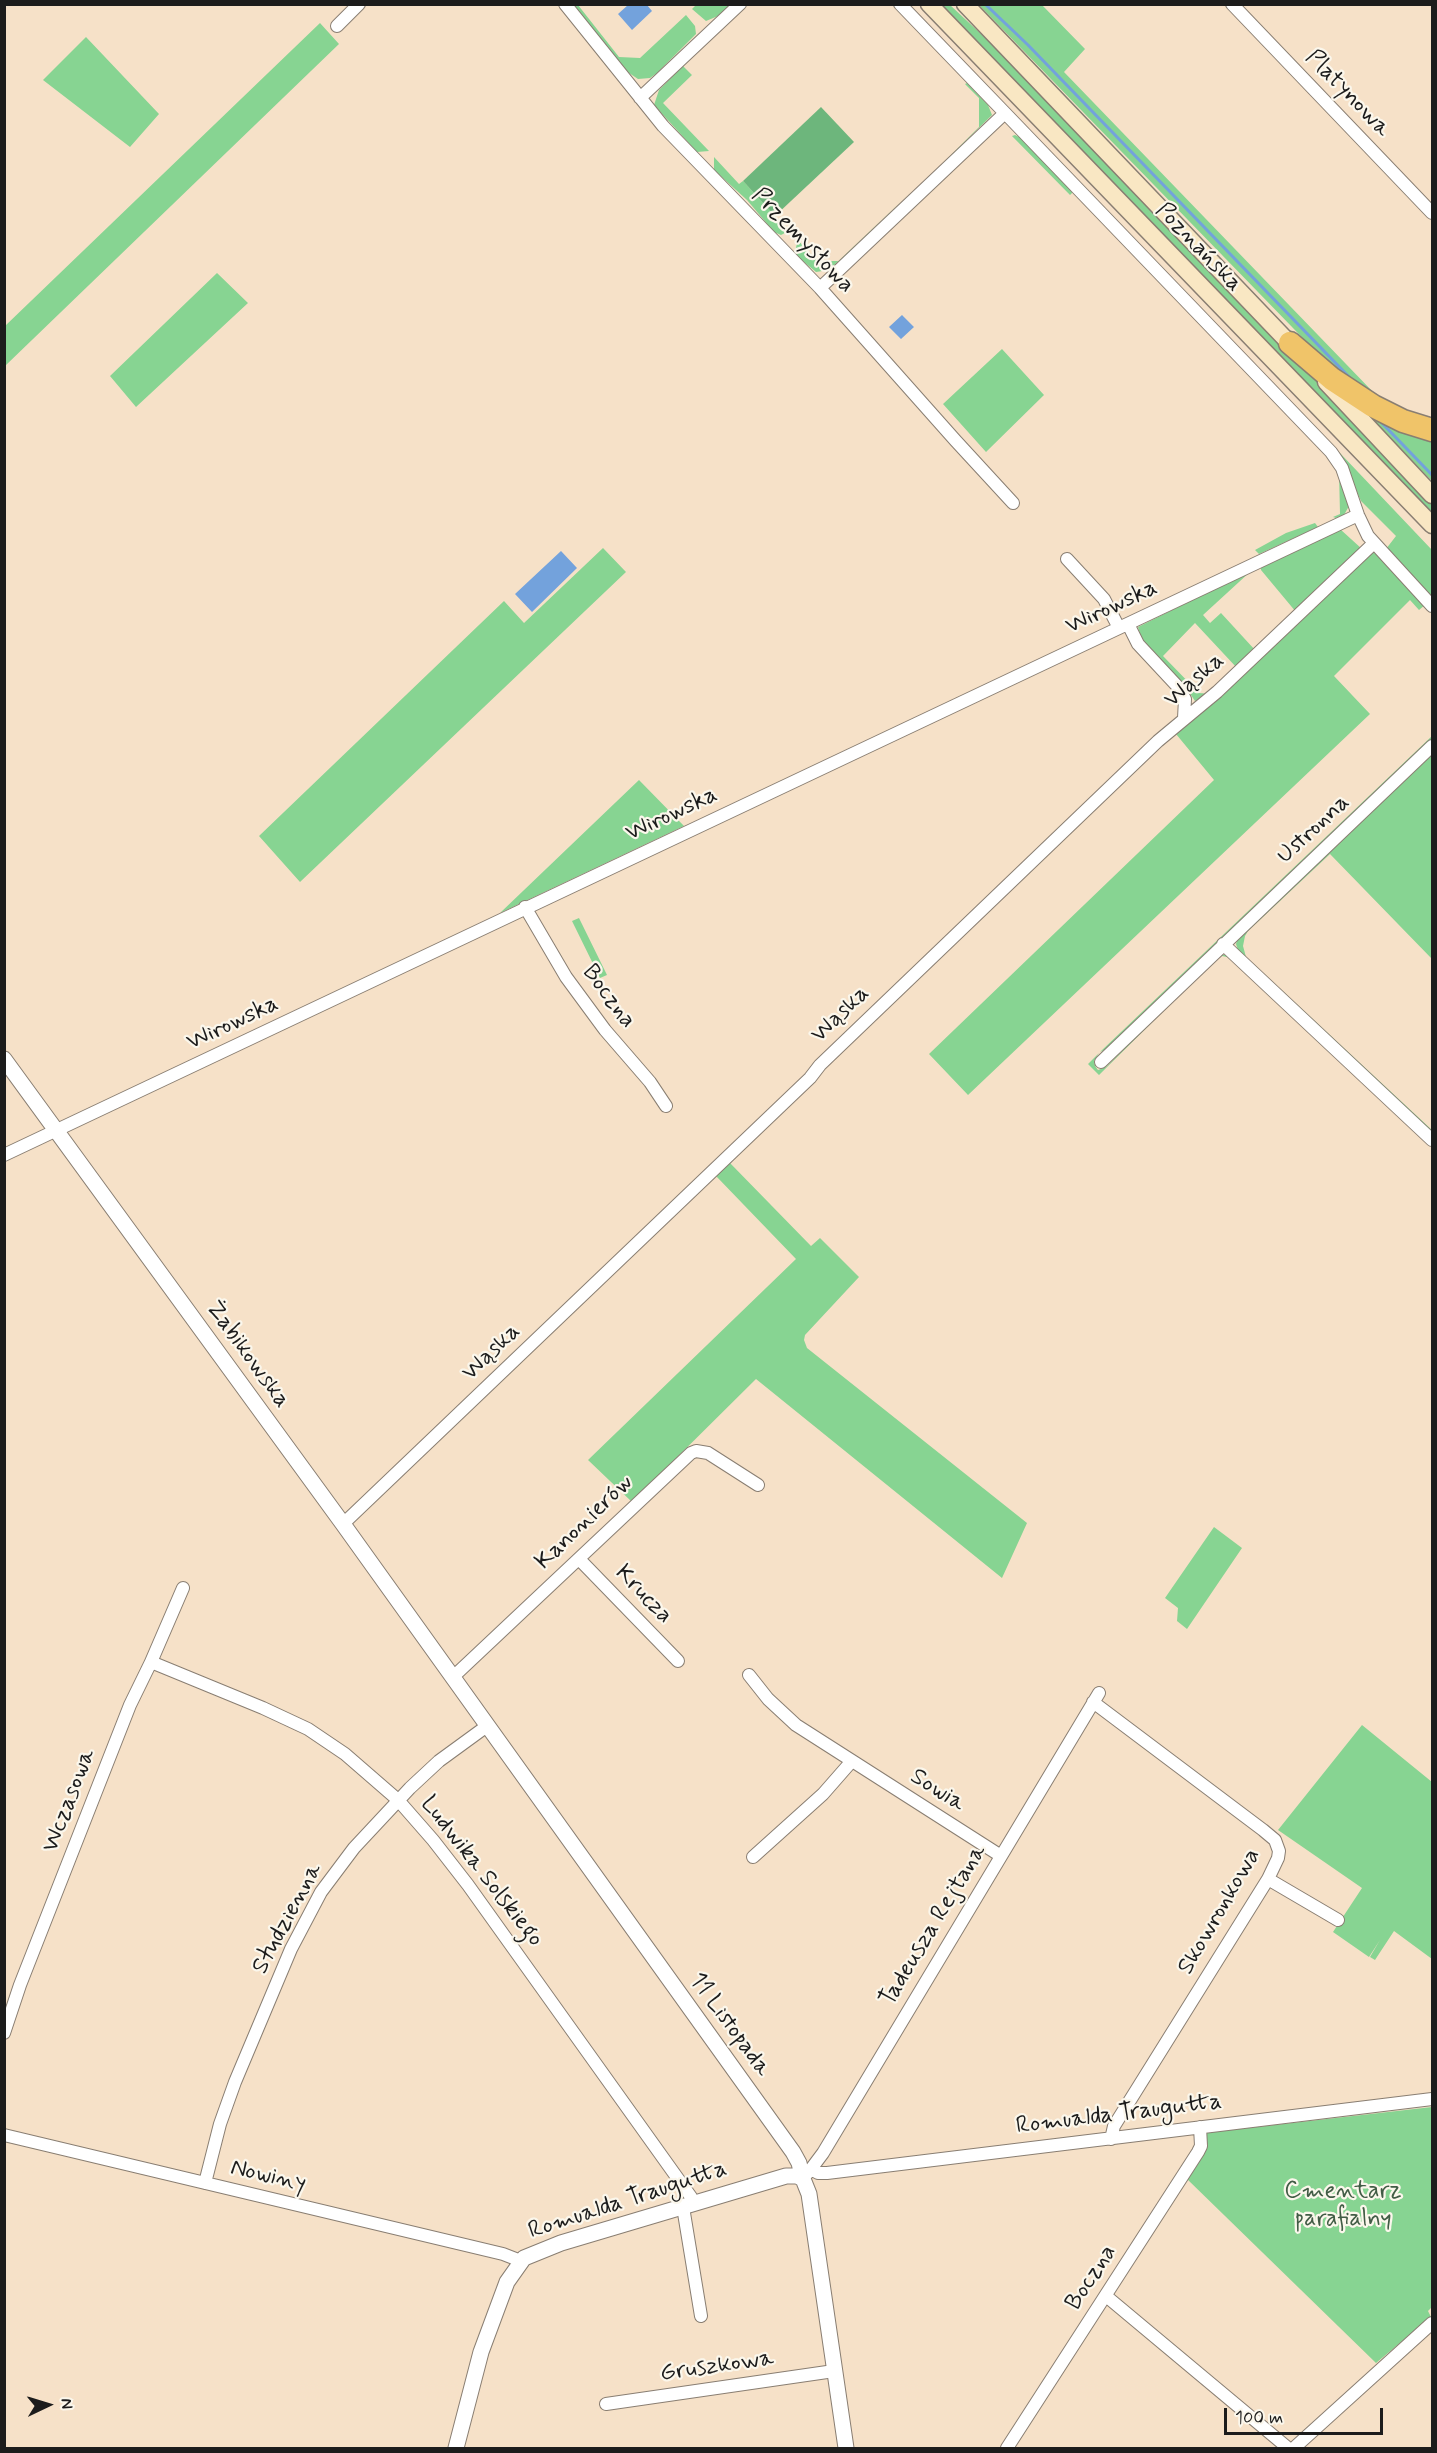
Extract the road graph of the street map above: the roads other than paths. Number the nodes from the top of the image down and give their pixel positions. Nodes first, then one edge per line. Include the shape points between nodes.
1 (359, 4) edge
2 (565, 4) edge
3 (740, 4) edge
4 (900, 4) edge
5 (929, 4) edge
6 (965, 4) edge
7 (1232, 4) edge
8 (337, 26) dead end
9 (640, 98) junction
10 (1005, 113) junction
11 (1432, 213) edge
12 (820, 288) junction
13 (1290, 343) junction
14 (1432, 430) edge
15 (1432, 495) edge
16 (1013, 502) dead end
17 (1358, 515) junction
18 (1432, 525) edge
19 (1374, 543) junction
20 (1067, 559) dead end
21 (1432, 606) edge
22 (1124, 626) junction
23 (1184, 718) junction
24 (1432, 746) edge
25 (525, 907) junction
26 (1223, 944) junction
27 (4, 1059) edge
28 (1101, 1062) dead end
29 (666, 1106) dead end
30 (56, 1130) junction
31 (1432, 1140) edge
32 (4, 1155) edge
33 (758, 1485) dead end
34 (343, 1524) junction
35 (579, 1559) junction
36 (183, 1588) dead end
37 (678, 1661) dead end
38 (151, 1662) junction
39 (748, 1676) dead end
40 (453, 1677) junction
41 (1096, 1697) joint
42 (487, 1726) junction
43 (852, 1762) junction
44 (398, 1800) junction
45 (1001, 1856) junction
46 (753, 1857) dead end
47 (1268, 1879) junction
48 (1338, 1920) dead end
49 (4, 2033) edge
50 (1432, 2099) edge
51 (1200, 2127) junction
52 (4, 2135) edge
53 (1111, 2139) junction
54 (807, 2174) junction
55 (205, 2183) junction
56 (688, 2206) junction
57 (520, 2261) junction
58 (1106, 2296) junction
59 (701, 2316) dead end
60 (1432, 2323) edge
61 (834, 2371) junction
62 (606, 2404) dead end
63 (456, 2448) edge
64 (846, 2448) edge
65 (1007, 2448) edge
66 (1288, 2448) edge
67 (1294, 2448) edge

1 - 8 street
2 - 9 street, Przemysłowa
3 - 9 street
4 - 10 street
5 - 18 main road, Poznańska
6 - 13 main road, Poznańska
7 - 11 street, Platynowa
9 - 12 street, Przemysłowa
10 - 12 street
10 - 17 street via 1331,452 1342,468
12 - 16 street, Przemysłowa
13 - 14 highway via 1332,379 1373,406
13 - 15 main road, Poznańska
17 - 19 street
17 - 22 street, Wirowska
19 - 21 street
19 - 23 street, Wąska via 1217,692
20 - 22 street
22 - 23 street via 1179,688 1185,699
22 - 25 street, Wirowska
23 - 34 street, Wąska
24 - 26 street, Ustronna
25 - 29 street, Boczna via 566,977
25 - 30 street, Wirowska
26 - 28 street, Ustronna
26 - 31 street
27 - 30 street, Żabikowska
30 - 32 street, Wirowska
30 - 34 street, Żabikowska
33 - 35 street, Kanonierów via 708,1453 696,1451
34 - 40 street, Żabikowska
35 - 37 street, Krucza
35 - 40 street, Kanonierów
36 - 38 street, Wczasowa
38 - 44 street, Ludwika Solskiego via 299,1724 345,1754
38 - 49 street, Wczasowa via 122,1725
39 - 43 street, Sowia via 787,1717
40 - 42 street, 11 Listopada
41 - 45 street, Tadeusza Rejtana
41 - 47 street, Skowronkowa via 1275,1840 1278,1858
42 - 44 street, Studzienna via 434,1766
42 - 54 street, 11 Listopada
43 - 45 street, Sowia
43 - 46 street via 823,1794
44 - 55 street, Studzienna via 340,1865 303,1924 230,2096
44 - 56 street, Ludwika Solskiego via 468,1885 691,2198
45 - 54 street, Tadeusza Rejtana
47 - 48 street
47 - 53 street, Skowronkowa via 1114,2126
50 - 51 street, Romualda Traugutta
51 - 53 street, Romualda Traugutta
51 - 58 street, Boczna via 1198,2152
52 - 55 street, Nowiny
53 - 54 street, Romualda Traugutta
54 - 56 street, Romualda Traugutta via 786,2176
54 - 61 street, 11 Listopada
55 - 57 street, Nowiny
56 - 57 street, Romualda Traugutta via 545,2248
56 - 59 street
57 - 63 street, Romualda Traugutta via 507,2282 478,2360
58 - 65 street, Boczna
58 - 66 street
60 - 67 street
61 - 62 street, Gruszkowa
61 - 64 street, 11 Listopada

